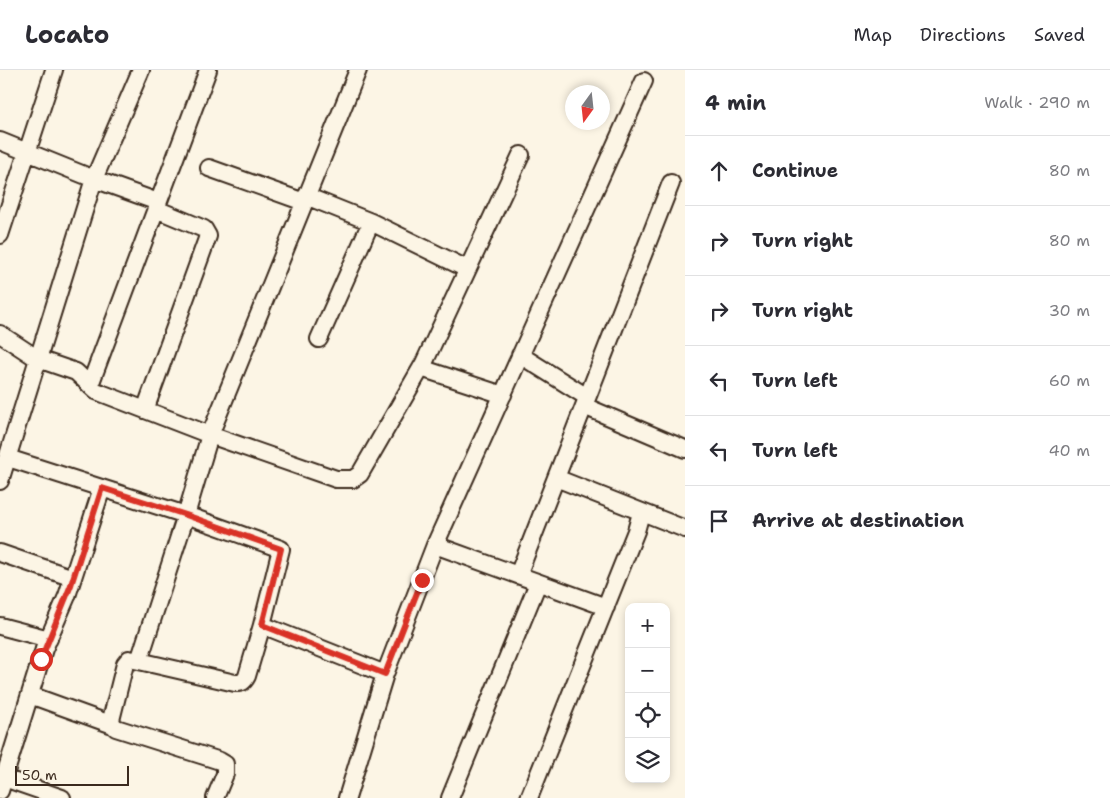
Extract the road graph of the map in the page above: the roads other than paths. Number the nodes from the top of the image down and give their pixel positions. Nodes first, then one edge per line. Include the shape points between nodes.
1 (54, 70) edge
2 (141, 70) edge
3 (208, 70) edge
4 (358, 70) edge
5 (644, 81) dead end
6 (0, 141) edge
7 (27, 151) junction
8 (521, 155) dead end
9 (209, 168) dead end
10 (94, 178) junction
11 (671, 183) dead end
12 (305, 199) junction
13 (157, 206) junction
14 (371, 222) junction
15 (0, 235) edge
16 (467, 269) junction
17 (0, 334) edge
18 (319, 339) dead end
19 (520, 355) junction
20 (38, 359) junction
21 (424, 364) junction
22 (90, 386) junction
23 (503, 395) junction
24 (586, 402) junction
25 (145, 410) junction
26 (210, 434) junction
27 (685, 449) edge
28 (8, 458) junction
29 (556, 478) junction
30 (0, 481) edge
31 (102, 488) junction
32 (640, 513) junction
33 (186, 515) junction
34 (685, 529) edge
35 (435, 545) junction
36 (0, 553) edge
37 (518, 575) junction
38 (73, 578) junction
39 (538, 583) junction
40 (606, 607) junction
41 (262, 625) junction
42 (0, 626) edge
43 (49, 639) junction
44 (139, 661) junction
45 (385, 674) junction
46 (30, 695) junction
47 (113, 725) junction
48 (2, 784) edge
49 (62, 798) edge
50 (215, 798) edge
51 (347, 798) edge
52 (450, 798) edge
53 (529, 798) edge

1 - 7 street
2 - 10 street
3 - 13 street
4 - 12 street
5 - 19 street
6 - 7 street
7 - 10 street
7 - 15 street
8 - 16 street
9 - 12 street
10 - 13 street
10 - 20 street
11 - 24 street
12 - 14 street
12 - 26 street
13 - 22 street
13 - 25 street via 204,229 208,236
14 - 16 street
14 - 18 street
16 - 21 street
17 - 20 street
19 - 23 street
19 - 24 street
20 - 22 street via 76,372
20 - 28 street
21 - 23 street via 427,370
21 - 26 street via 360,474 353,479 336,479
22 - 25 street
23 - 35 street
24 - 27 street
24 - 29 street
25 - 26 street
26 - 33 street
28 - 30 street
28 - 31 street
29 - 32 street
29 - 37 street
31 - 33 street
31 - 38 street
32 - 34 street
32 - 40 street
33 - 41 street via 281,549
33 - 44 street
35 - 37 street
35 - 45 street
36 - 38 street
37 - 39 street
38 - 43 street
39 - 40 street
39 - 52 street
40 - 53 street
41 - 44 street via 248,676 240,683
41 - 45 street
42 - 43 street
43 - 46 street
44 - 47 street via 129,659 125,664 111,720
45 - 51 street
46 - 47 street
46 - 48 street
47 - 50 street via 225,764 225,774
48 - 49 street

